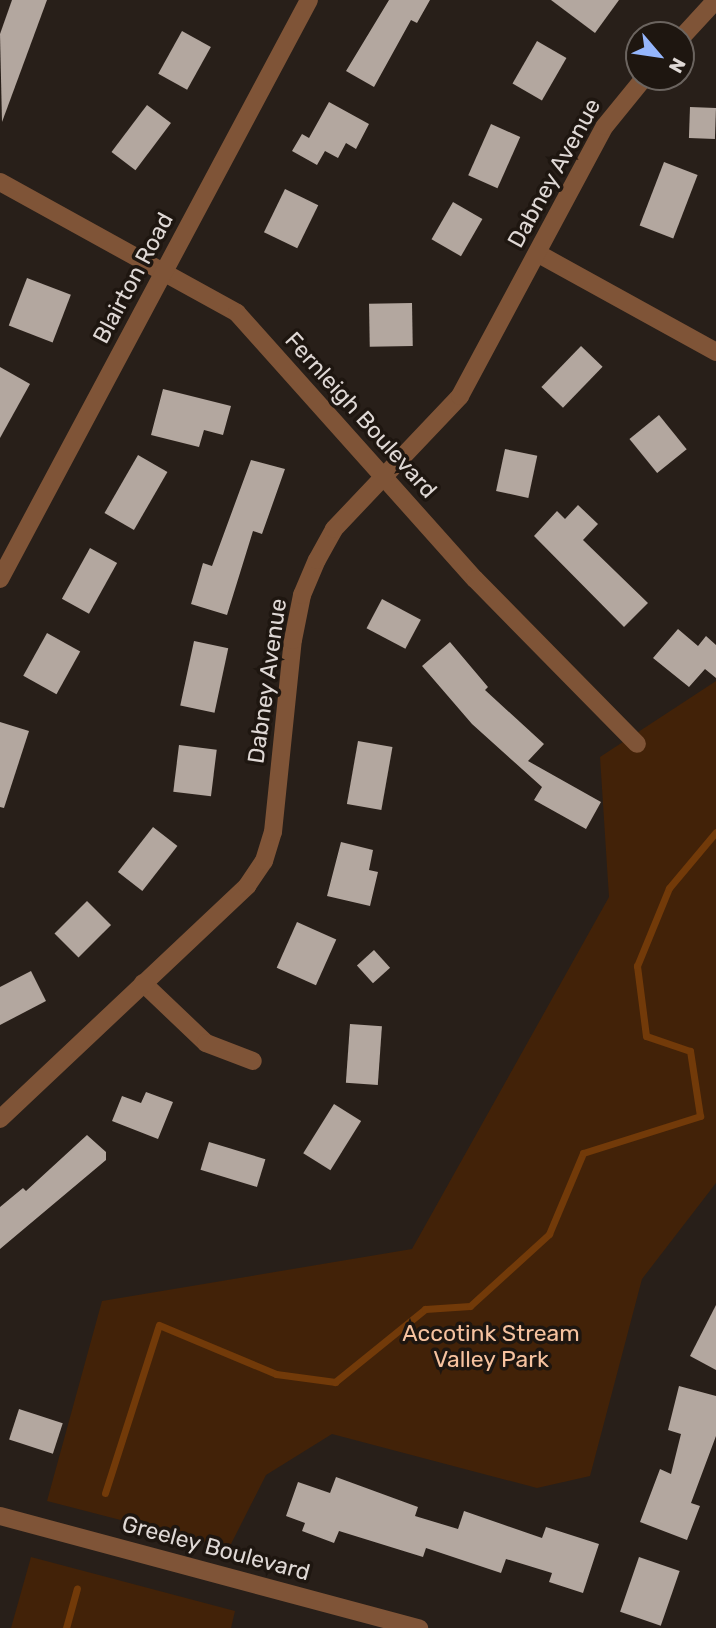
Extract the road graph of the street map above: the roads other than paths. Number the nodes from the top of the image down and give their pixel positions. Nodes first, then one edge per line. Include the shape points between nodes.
1 (309, 0) edge
2 (716, 0) edge
3 (695, 23) edge
4 (634, 91) edge
5 (0, 182) edge
6 (537, 253) junction
7 (165, 270) junction
8 (716, 352) edge
9 (381, 476) junction
10 (0, 579) edge
11 (637, 744) dead end
12 (143, 983) junction
13 (253, 1061) dead end
14 (0, 1119) edge
15 (0, 1516) edge
16 (419, 1628) edge

1 - 7 street, Blairton Road
2 - 3 street
4 - 6 street, Dabney Avenue via 606,126
5 - 7 street, Fernleigh Boulevard
6 - 8 street
6 - 9 street, Dabney Avenue via 460,396 439,423
7 - 9 street, Fernleigh Boulevard via 237,313
7 - 10 street, Blairton Road
9 - 11 street, Fernleigh Boulevard
9 - 12 street, Dabney Avenue via 334,529 302,595 273,832 264,861 247,886
12 - 13 street via 206,1043
12 - 14 street, Dabney Avenue
15 - 16 street, Greeley Boulevard

